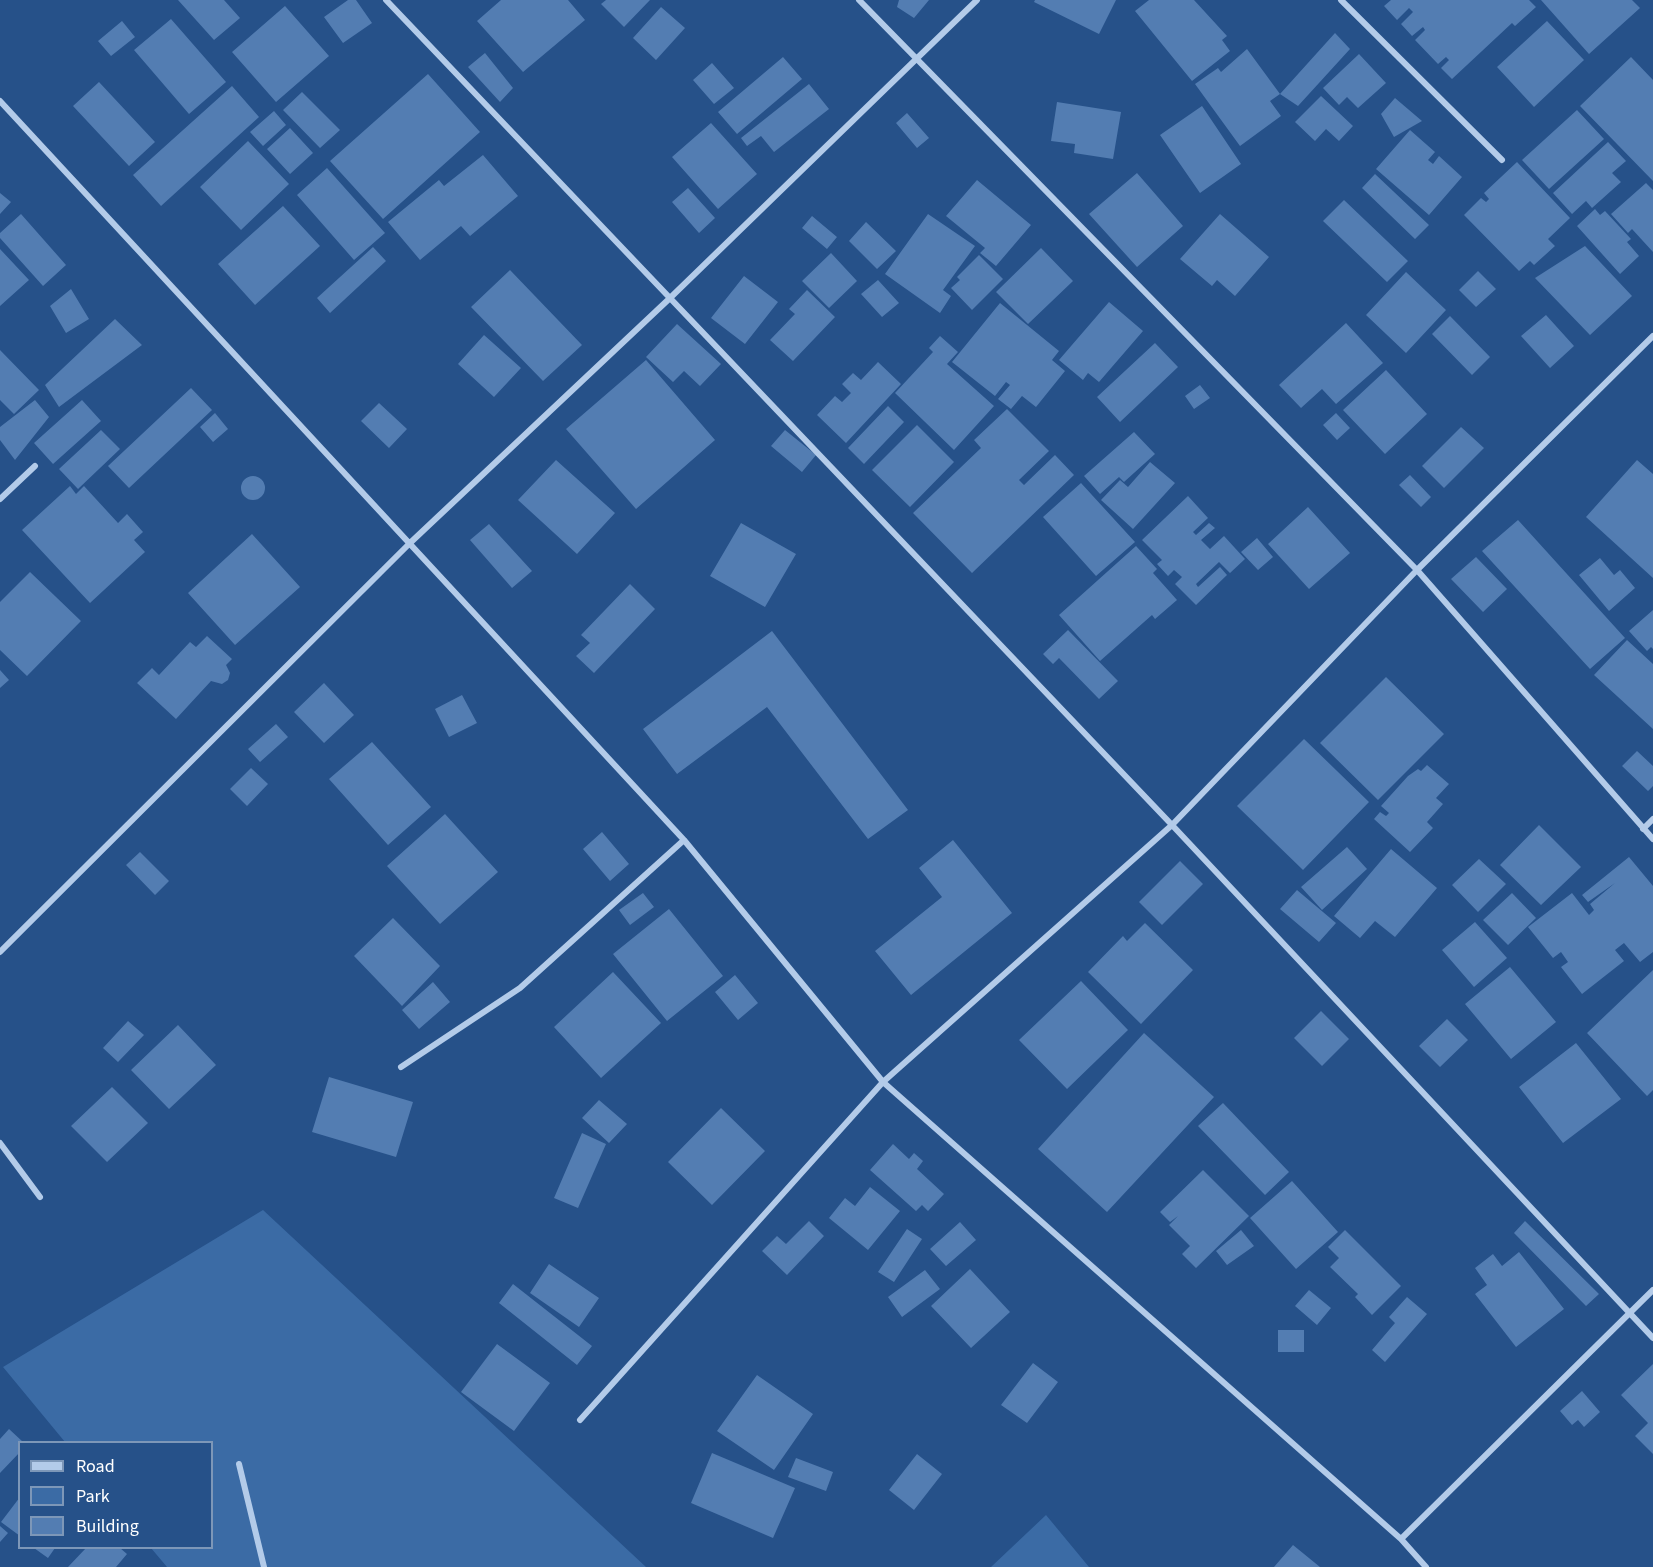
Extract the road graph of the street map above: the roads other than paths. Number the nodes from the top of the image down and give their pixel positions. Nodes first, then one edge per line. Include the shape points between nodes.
1 (386, 0) edge
2 (860, 0) edge
3 (976, 0) edge
4 (1341, 0) edge
5 (916, 58) junction
6 (0, 101) edge
7 (1502, 160) dead end
8 (669, 299) junction
9 (1653, 336) edge
10 (35, 466) dead end
11 (0, 499) edge
12 (410, 543) junction
13 (1417, 570) junction
14 (1653, 819) edge
15 (1172, 825) junction
16 (1643, 829) junction
17 (1653, 839) edge
18 (684, 840) junction
19 (0, 952) edge
20 (401, 1067) dead end
21 (882, 1082) junction
22 (0, 1143) edge
23 (40, 1197) dead end
24 (1653, 1290) edge
25 (1630, 1313) junction
26 (1653, 1338) edge
27 (580, 1420) dead end
28 (239, 1464) dead end
29 (1401, 1539) junction
30 (264, 1567) edge
31 (1426, 1567) edge

1 - 8 street
2 - 5 street
3 - 5 street
4 - 7 street
5 - 8 street
5 - 13 street
6 - 12 street
8 - 12 street
8 - 15 street
9 - 13 street
10 - 11 street
12 - 18 street
12 - 19 street
13 - 15 street
13 - 16 street
14 - 16 street
15 - 21 street
15 - 25 street
16 - 17 street
18 - 20 street via 520,988
18 - 21 street
21 - 27 street
21 - 29 street
22 - 23 street
24 - 25 street
25 - 26 street
25 - 29 street
28 - 30 street
29 - 31 street

